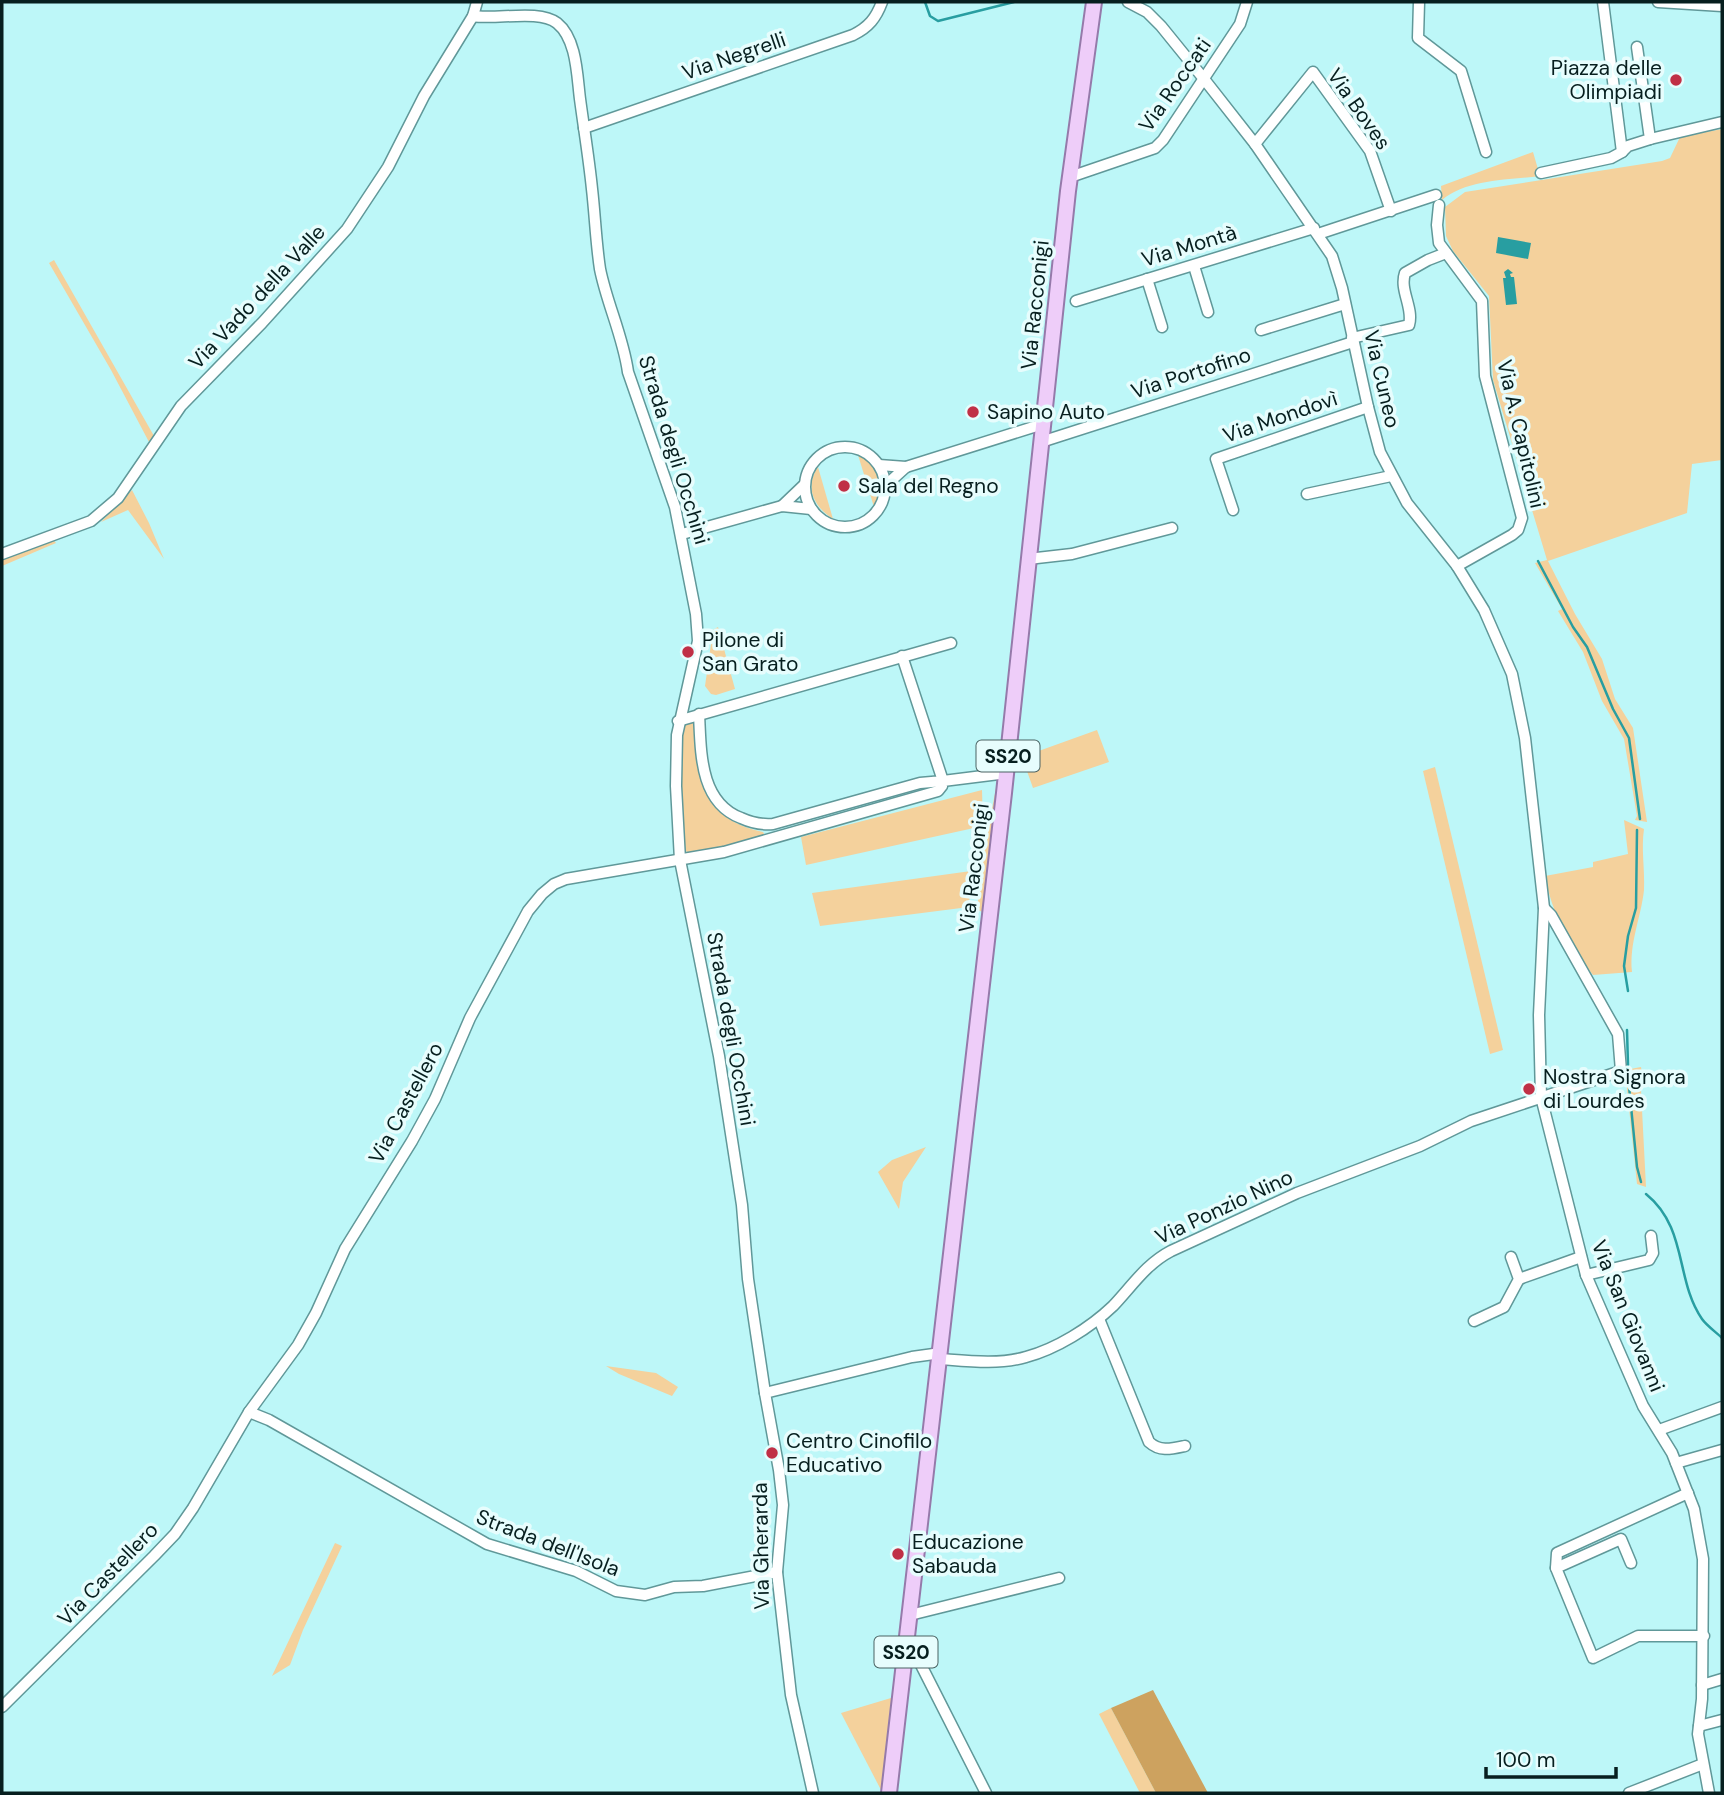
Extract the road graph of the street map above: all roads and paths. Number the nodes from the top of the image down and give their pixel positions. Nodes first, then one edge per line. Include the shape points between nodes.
1 (477, 2) edge
2 (882, 2) edge
3 (1094, 2) edge
4 (1128, 2) edge
5 (1247, 2) edge
6 (1419, 2) edge
7 (1603, 2) edge
8 (1658, 2) edge
9 (1722, 6) edge
10 (473, 16) junction
11 (1637, 47) dead end
12 (1204, 79) junction
13 (1722, 122) edge
14 (584, 128) junction
15 (1650, 139) junction
16 (1255, 144) junction
17 (1486, 152) dead end
18 (1622, 152) junction
19 (1541, 173) dead end
20 (1070, 177) junction
21 (1437, 200) joint
22 (1391, 211) junction
23 (1316, 231) junction
24 (1446, 253) junction
25 (1194, 266) junction
26 (1147, 279) junction
27 (1076, 301) dead end
28 (1345, 304) junction
29 (1209, 312) dead end
30 (1162, 327) dead end
31 (1261, 330) dead end
32 (1353, 340) junction
33 (1368, 407) junction
34 (1043, 424) junction
35 (1041, 442) junction
36 (879, 466) junction
37 (906, 467) junction
38 (1391, 476) junction
39 (804, 485) junction
40 (885, 486) junction
41 (1307, 494) dead end
42 (782, 506) junction
43 (811, 509) junction
44 (1233, 510) dead end
45 (1172, 528) dead end
46 (682, 534) junction
47 (2, 554) edge
48 (1028, 559) junction
49 (1457, 566) junction
50 (951, 643) dead end
51 (902, 656) junction
52 (699, 714) junction
53 (678, 721) junction
54 (1007, 773) junction
55 (943, 780) junction
56 (1532, 801) joint
57 (680, 860) junction
58 (1544, 908) junction
59 (1541, 1097) junction
60 (1651, 1236) dead end
61 (1511, 1257) dead end
62 (1581, 1257) junction
63 (1586, 1275) junction
64 (1519, 1279) junction
65 (1099, 1319) junction
66 (1474, 1321) dead end
67 (940, 1356) junction
68 (765, 1393) junction
69 (1722, 1407) edge
70 (249, 1412) junction
71 (1659, 1430) junction
72 (1185, 1446) dead end
73 (1722, 1450) edge
74 (1676, 1463) junction
75 (1688, 1493) junction
76 (1631, 1563) dead end
77 (1556, 1568) junction
78 (777, 1572) junction
79 (1059, 1578) dead end
80 (910, 1615) junction
81 (1704, 1636) junction
82 (906, 1650) junction
83 (1722, 1679) edge
84 (1702, 1685) junction
85 (2, 1707) edge
86 (1722, 1720) edge
87 (1699, 1726) junction
88 (1703, 1764) junction
89 (813, 1793) edge
90 (889, 1793) edge
91 (986, 1793) edge
92 (1629, 1793) edge
93 (1709, 1793) edge

1 - 10 street, Via Vado della Valle
2 - 14 street, Via Negrelli via 871,24 853,35
3 - 20 main road, Via Racconigi / SS20
4 - 12 street, Via Cuneo via 1161,26
5 - 12 street, Via Roccati via 1240,24
6 - 17 street via 1418,38 1461,71
7 - 18 street
8 - 9 street
10 - 14 street, Strada degli Occhini via 536,16 560,25 576,69
10 - 47 street, Via Vado della Valle via 388,167 347,229 181,406 118,498 91,521
11 - 15 street
12 - 16 street, Via Cuneo
12 - 20 street, Via Roccati via 1154,148
13 - 15 street
14 - 46 street, Strada degli Occhini via 600,270 628,372
15 - 18 street
16 - 22 street, Via Boves via 1312,72 1370,150
16 - 23 street, Via Cuneo
18 - 19 street
20 - 34 main road, Via Racconigi / SS20
21 - 22 street, Via Montà
21 - 24 street, Via A. Capitolini via 1437,234
22 - 23 street, Via Montà
23 - 25 street, Via Montà
23 - 28 street, Via Cuneo via 1335,261
24 - 32 street, Via Portofino via 1405,273 1409,325
24 - 49 street, Via A. Capitolini via 1482,301 1485,376 1522,518 1512,535
25 - 26 street, Via Montà
25 - 29 street
26 - 27 street, Via Montà
26 - 30 street
28 - 31 street
28 - 32 street, Via Cuneo
32 - 33 street, Via Cuneo
32 - 35 street, Via Portofino
33 - 38 street, Via Cuneo
33 - 44 street, Via Mondovì via 1216,459
34 - 35 main road, Via Racconigi / SS20
34 - 37 street
35 - 48 main road, Via Racconigi / SS20
36 - 37 street
36 - 39 street via 862,451 840,447 811,464
36 - 40 street
37 - 40 street
38 - 41 street
38 - 49 street, Via Cuneo
39 - 42 street
39 - 43 street
40 - 43 street via 878,511 857,526 831,525
42 - 43 street
42 - 46 street
45 - 48 street via 1072,554
46 - 53 street, Strada degli Occhini via 698,641
48 - 54 main road, Via Racconigi / SS20
49 - 56 street, Via Cuneo via 1484,610 1512,674
50 - 51 street
51 - 52 street
51 - 55 street
52 - 53 street
52 - 55 street via 701,758 710,789 722,807 750,822 773,824
53 - 57 street, Strada degli Occhini
54 - 55 street, Via Castellero
54 - 67 main road, Via Racconigi / SS20
55 - 57 street, Via Castellero via 942,786 927,794
56 - 58 street, Via San Giovanni
57 - 68 street, Strada degli Occhini via 719,1056
57 - 70 street, Via Castellero via 566,879 542,894 528,911 470,1018 412,1142 345,1249 298,1345
58 - 59 street, Via San Giovanni
58 - 59 street, Via Ponzio Nino via 1618,1034 1621,1071
59 - 62 street, Via San Giovanni
59 - 65 street, Via Ponzio Nino via 1297,1193 1171,1251 1153,1262
60 - 63 street via 1649,1260
61 - 64 street
62 - 63 street, Via San Giovanni
62 - 64 street
63 - 71 street, Via San Giovanni via 1643,1406
64 - 66 street via 1504,1307
65 - 67 street, Via Ponzio Nino via 1051,1348 1024,1358 998,1361
65 - 72 street via 1149,1442 1164,1450
67 - 68 street via 912,1357
67 - 80 main road, Via Racconigi / SS20
68 - 78 street, Via Gherarda via 783,1505
69 - 71 street
70 - 78 street, Strada dell'Isola via 487,1544 556,1564 616,1591 645,1595
70 - 85 street, Via Castellero via 175,1534
71 - 74 street, Via San Giovanni
73 - 74 street
74 - 75 street, Via San Giovanni
75 - 77 street via 1558,1553
75 - 81 street, Via San Giovanni via 1703,1559
76 - 77 street via 1620,1539
77 - 81 street via 1593,1658 1639,1636
78 - 89 street, Via Gherarda via 790,1695
79 - 80 street
80 - 82 main road, Via Racconigi / SS20
81 - 84 street, Via San Giovanni
82 - 90 main road, Via Racconigi / SS20
82 - 91 street via 918,1659
83 - 84 street
84 - 87 street, Via San Giovanni
86 - 87 street
87 - 88 street, Via San Giovanni
88 - 92 street
88 - 93 street, Via San Giovanni

